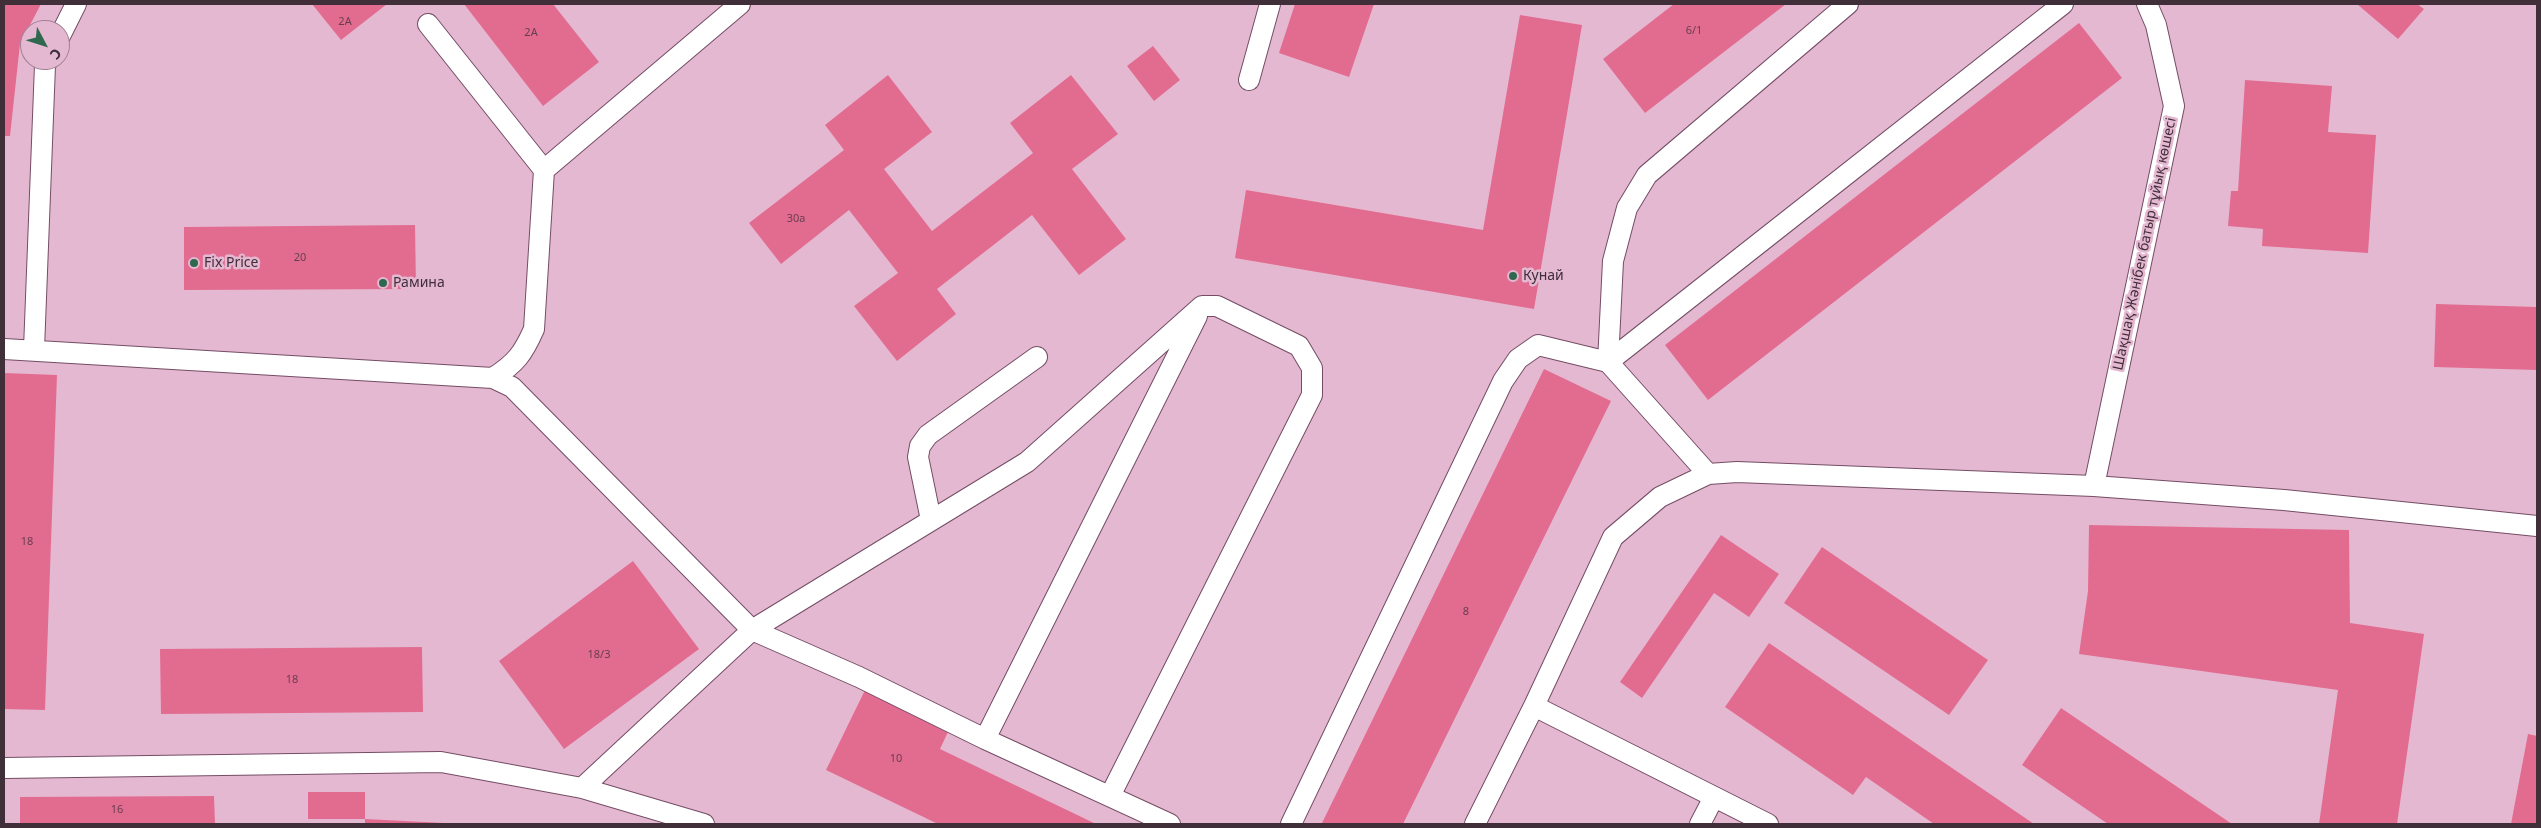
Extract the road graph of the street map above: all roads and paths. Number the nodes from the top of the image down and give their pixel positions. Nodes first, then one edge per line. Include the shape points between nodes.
1 (76, 4) edge
2 (740, 4) edge
3 (1270, 4) edge
4 (1848, 4) edge
5 (2063, 4) edge
6 (2147, 4) edge
7 (68, 20) edge
8 (428, 24) dead end
9 (45, 70) edge
10 (1249, 80) dead end
11 (544, 170) junction
12 (1202, 306) junction
13 (4, 349) edge
14 (34, 349) junction
15 (1037, 357) dead end
16 (1608, 362) junction
17 (493, 378) junction
18 (1708, 474) junction
19 (2094, 486) junction
20 (931, 520) junction
21 (2537, 526) edge
22 (752, 630) junction
23 (1534, 706) junction
24 (985, 739) junction
25 (4, 768) edge
26 (582, 788) junction
27 (1110, 796) junction
28 (1714, 797) junction
29 (704, 824) edge
30 (1170, 824) edge
31 (1292, 824) edge
32 (1475, 824) edge
33 (1700, 824) edge
34 (1768, 824) edge

1 - 7 lane
2 - 11 lane
3 - 10 lane
4 - 16 lane via 1647,175 1627,208 1613,261
5 - 16 lane
6 - 19 lane, Шақшақ Жәнібек батыр тұйық көшесі via 2156,25 2174,106
8 - 11 lane
9 - 14 lane
11 - 17 lane via 534,329 523,353
12 - 20 lane via 1027,462
12 - 24 lane
12 - 27 lane via 1217,306 1299,346 1312,368 1312,395
13 - 14 lane
14 - 17 lane
15 - 20 lane via 928,435 920,446 918,457
16 - 18 lane
16 - 31 lane via 1538,345 1518,359 1503,381
17 - 22 lane via 525,398
18 - 19 lane via 1737,472
18 - 23 lane via 1660,497 1613,537
19 - 21 lane via 2284,500
20 - 22 lane
22 - 24 lane via 859,677
22 - 26 lane
23 - 28 lane
23 - 32 lane
24 - 27 lane
25 - 26 lane via 441,762
26 - 29 lane
27 - 30 lane
28 - 33 lane
28 - 34 lane

